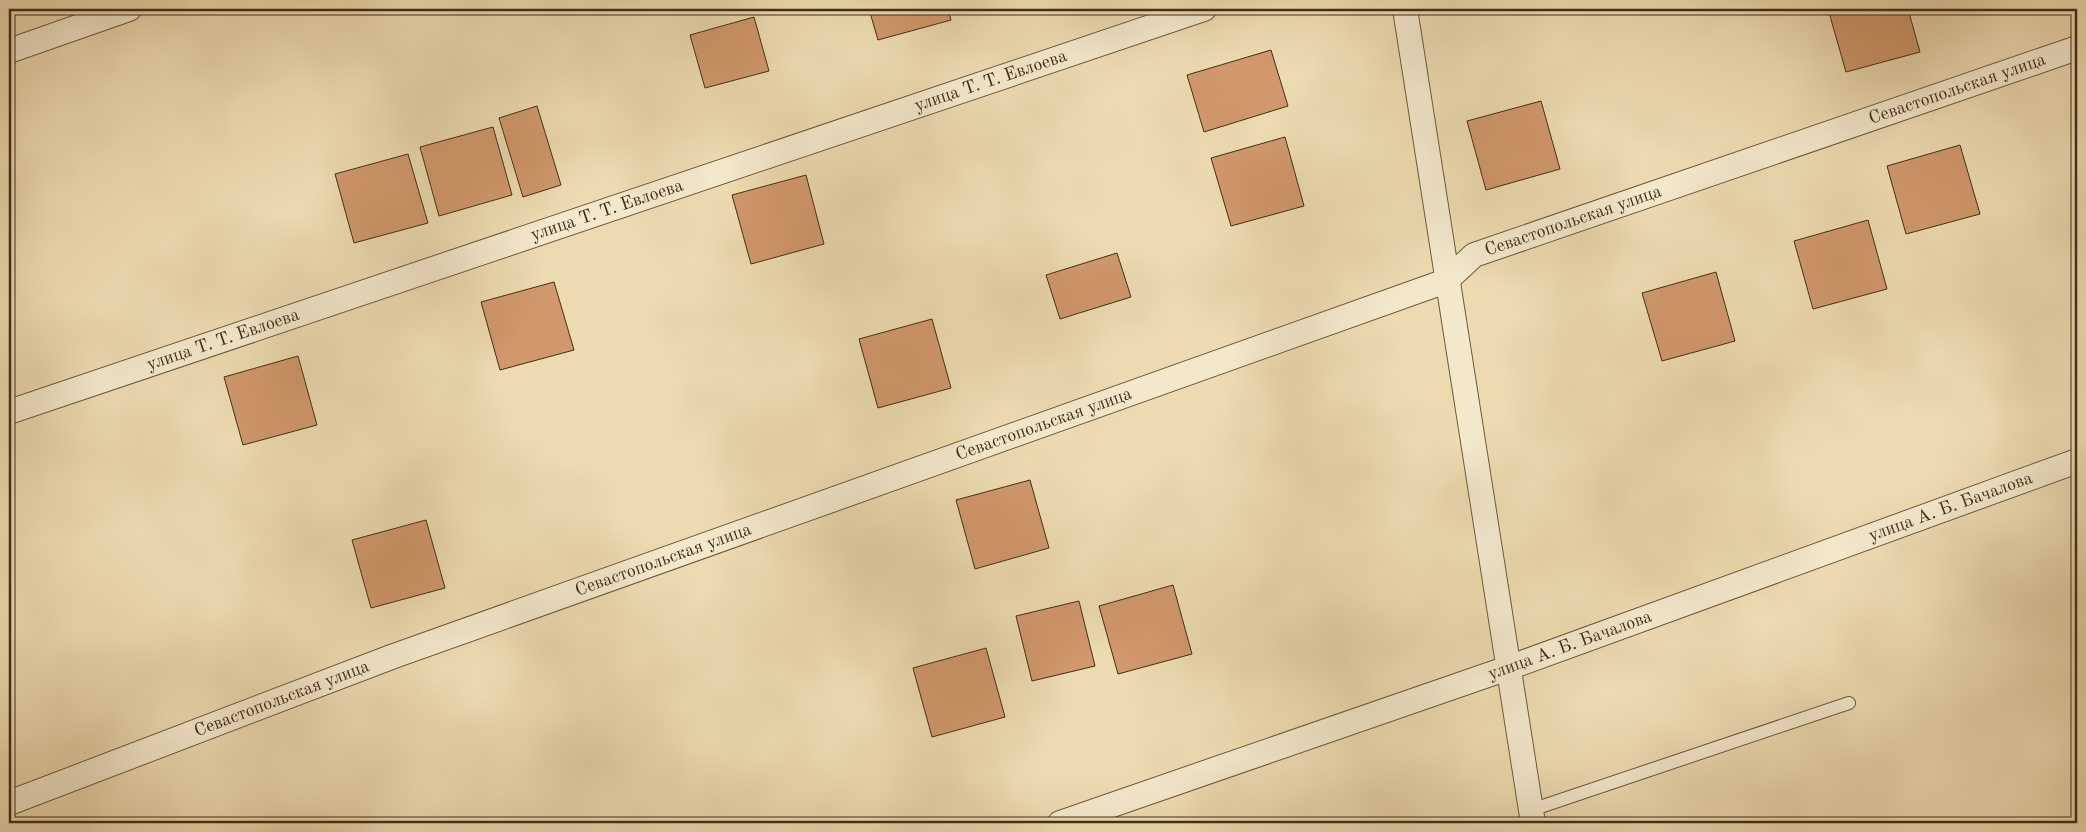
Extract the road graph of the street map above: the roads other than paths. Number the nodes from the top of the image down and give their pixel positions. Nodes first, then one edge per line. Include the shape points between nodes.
1 (128, 9) edge
2 (1204, 9) edge
3 (1405, 9) edge
4 (2077, 48) edge
5 (9, 51) edge
6 (1446, 281) junction
7 (9, 412) edge
8 (2077, 462) edge
9 (1508, 668) junction
10 (1849, 703) dead end
11 (9, 803) edge
12 (1532, 817) edge
13 (1060, 823) edge

1 - 5 street
2 - 7 street, улица Т. Т. Евлоева
3 - 6 street
4 - 6 street, Севастопольская улица via 1474,255
6 - 9 street
6 - 11 street, Севастопольская улица via 394,656
8 - 9 street, улица А. Б. Бачалова
9 - 12 street
9 - 13 street, улица А. Б. Бачалова
10 - 12 lane

